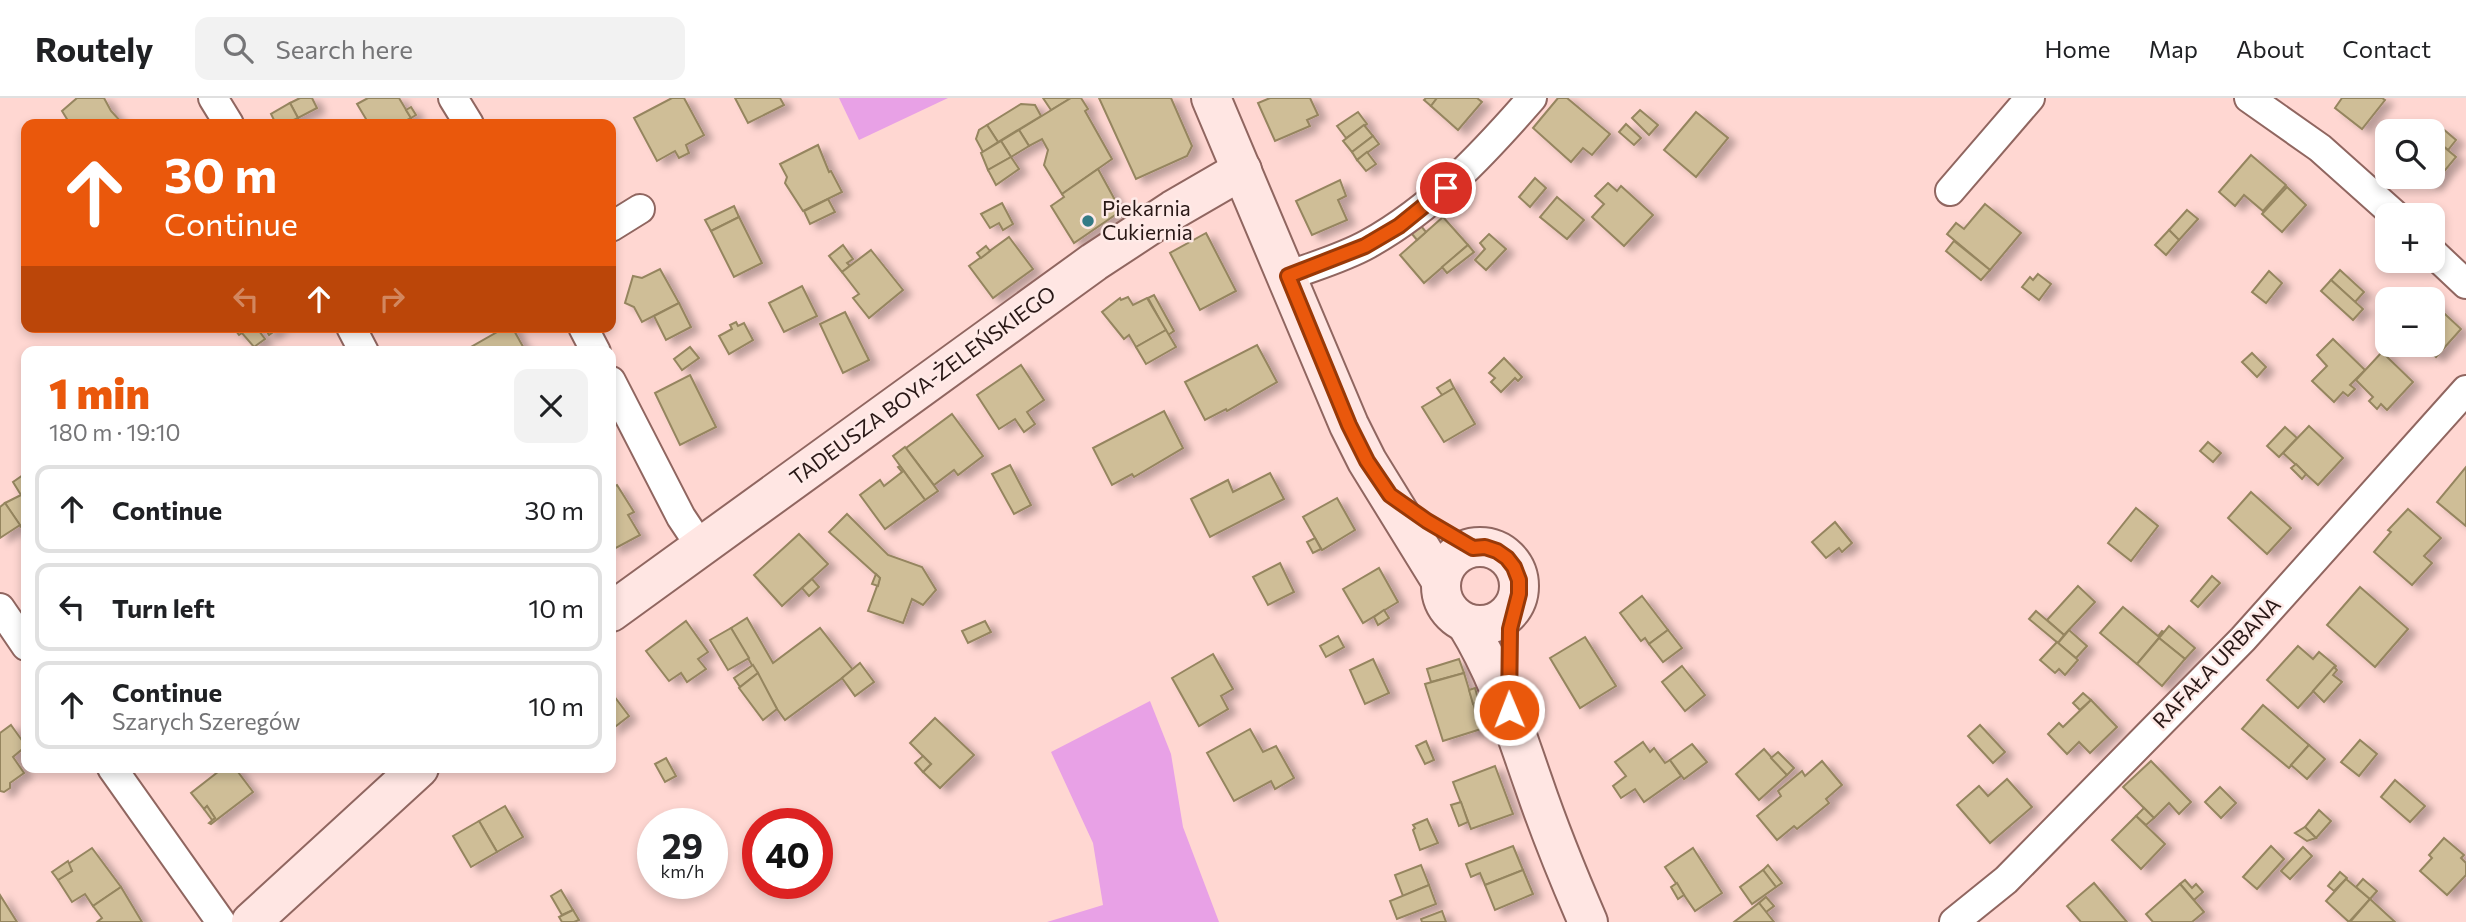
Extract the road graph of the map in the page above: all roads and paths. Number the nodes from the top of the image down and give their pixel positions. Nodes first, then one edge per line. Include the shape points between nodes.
1 (213, 98) edge
2 (453, 98) edge
3 (1211, 98) edge
4 (1532, 98) edge
5 (2030, 98) edge
6 (2249, 98) edge
7 (226, 119) edge
8 (466, 119) edge
9 (1242, 170) junction
10 (1950, 191) dead end
11 (2382, 203) edge
12 (640, 209) dead end
13 (616, 223) edge
14 (2445, 264) edge
15 (1288, 276) junction
16 (2466, 284) edge
17 (2466, 390) edge
18 (616, 391) edge
19 (1390, 495) junction
20 (701, 547) junction
21 (1473, 548) junction
22 (1441, 581) junction
23 (1514, 607) junction
24 (0, 608) edge
25 (616, 608) edge
26 (1466, 623) junction
27 (21, 639) edge
28 (1509, 710) junction
29 (114, 773) edge
30 (414, 773) edge
31 (221, 922) edge
32 (251, 922) edge
33 (1588, 922) edge
34 (1954, 922) edge

1 - 7 street
2 - 8 street
3 - 9 street
4 - 15 street via 1446,188 1399,226 1365,246
5 - 10 street
6 - 11 street via 2320,148
9 - 15 street
9 - 20 street, TADEUSZA BOYA-ŻELEŃSKIEGO via 1094,262
12 - 13 street
14 - 16 street
15 - 19 street via 1349,425
17 - 34 street, RAFAŁA URBANA via 2243,639 2006,880
18 - 20 street
19 - 21 street
19 - 22 street
20 - 25 street, TADEUSZA BOYA-ŻELEŃSKIEGO
21 - 22 street via 1452,559
21 - 23 street via 1497,551 1514,567 1519,594
22 - 26 street via 1446,606
23 - 26 street via 1493,624
23 - 28 street
24 - 27 street
26 - 28 street
28 - 33 street via 1558,852
29 - 31 street
30 - 32 street

